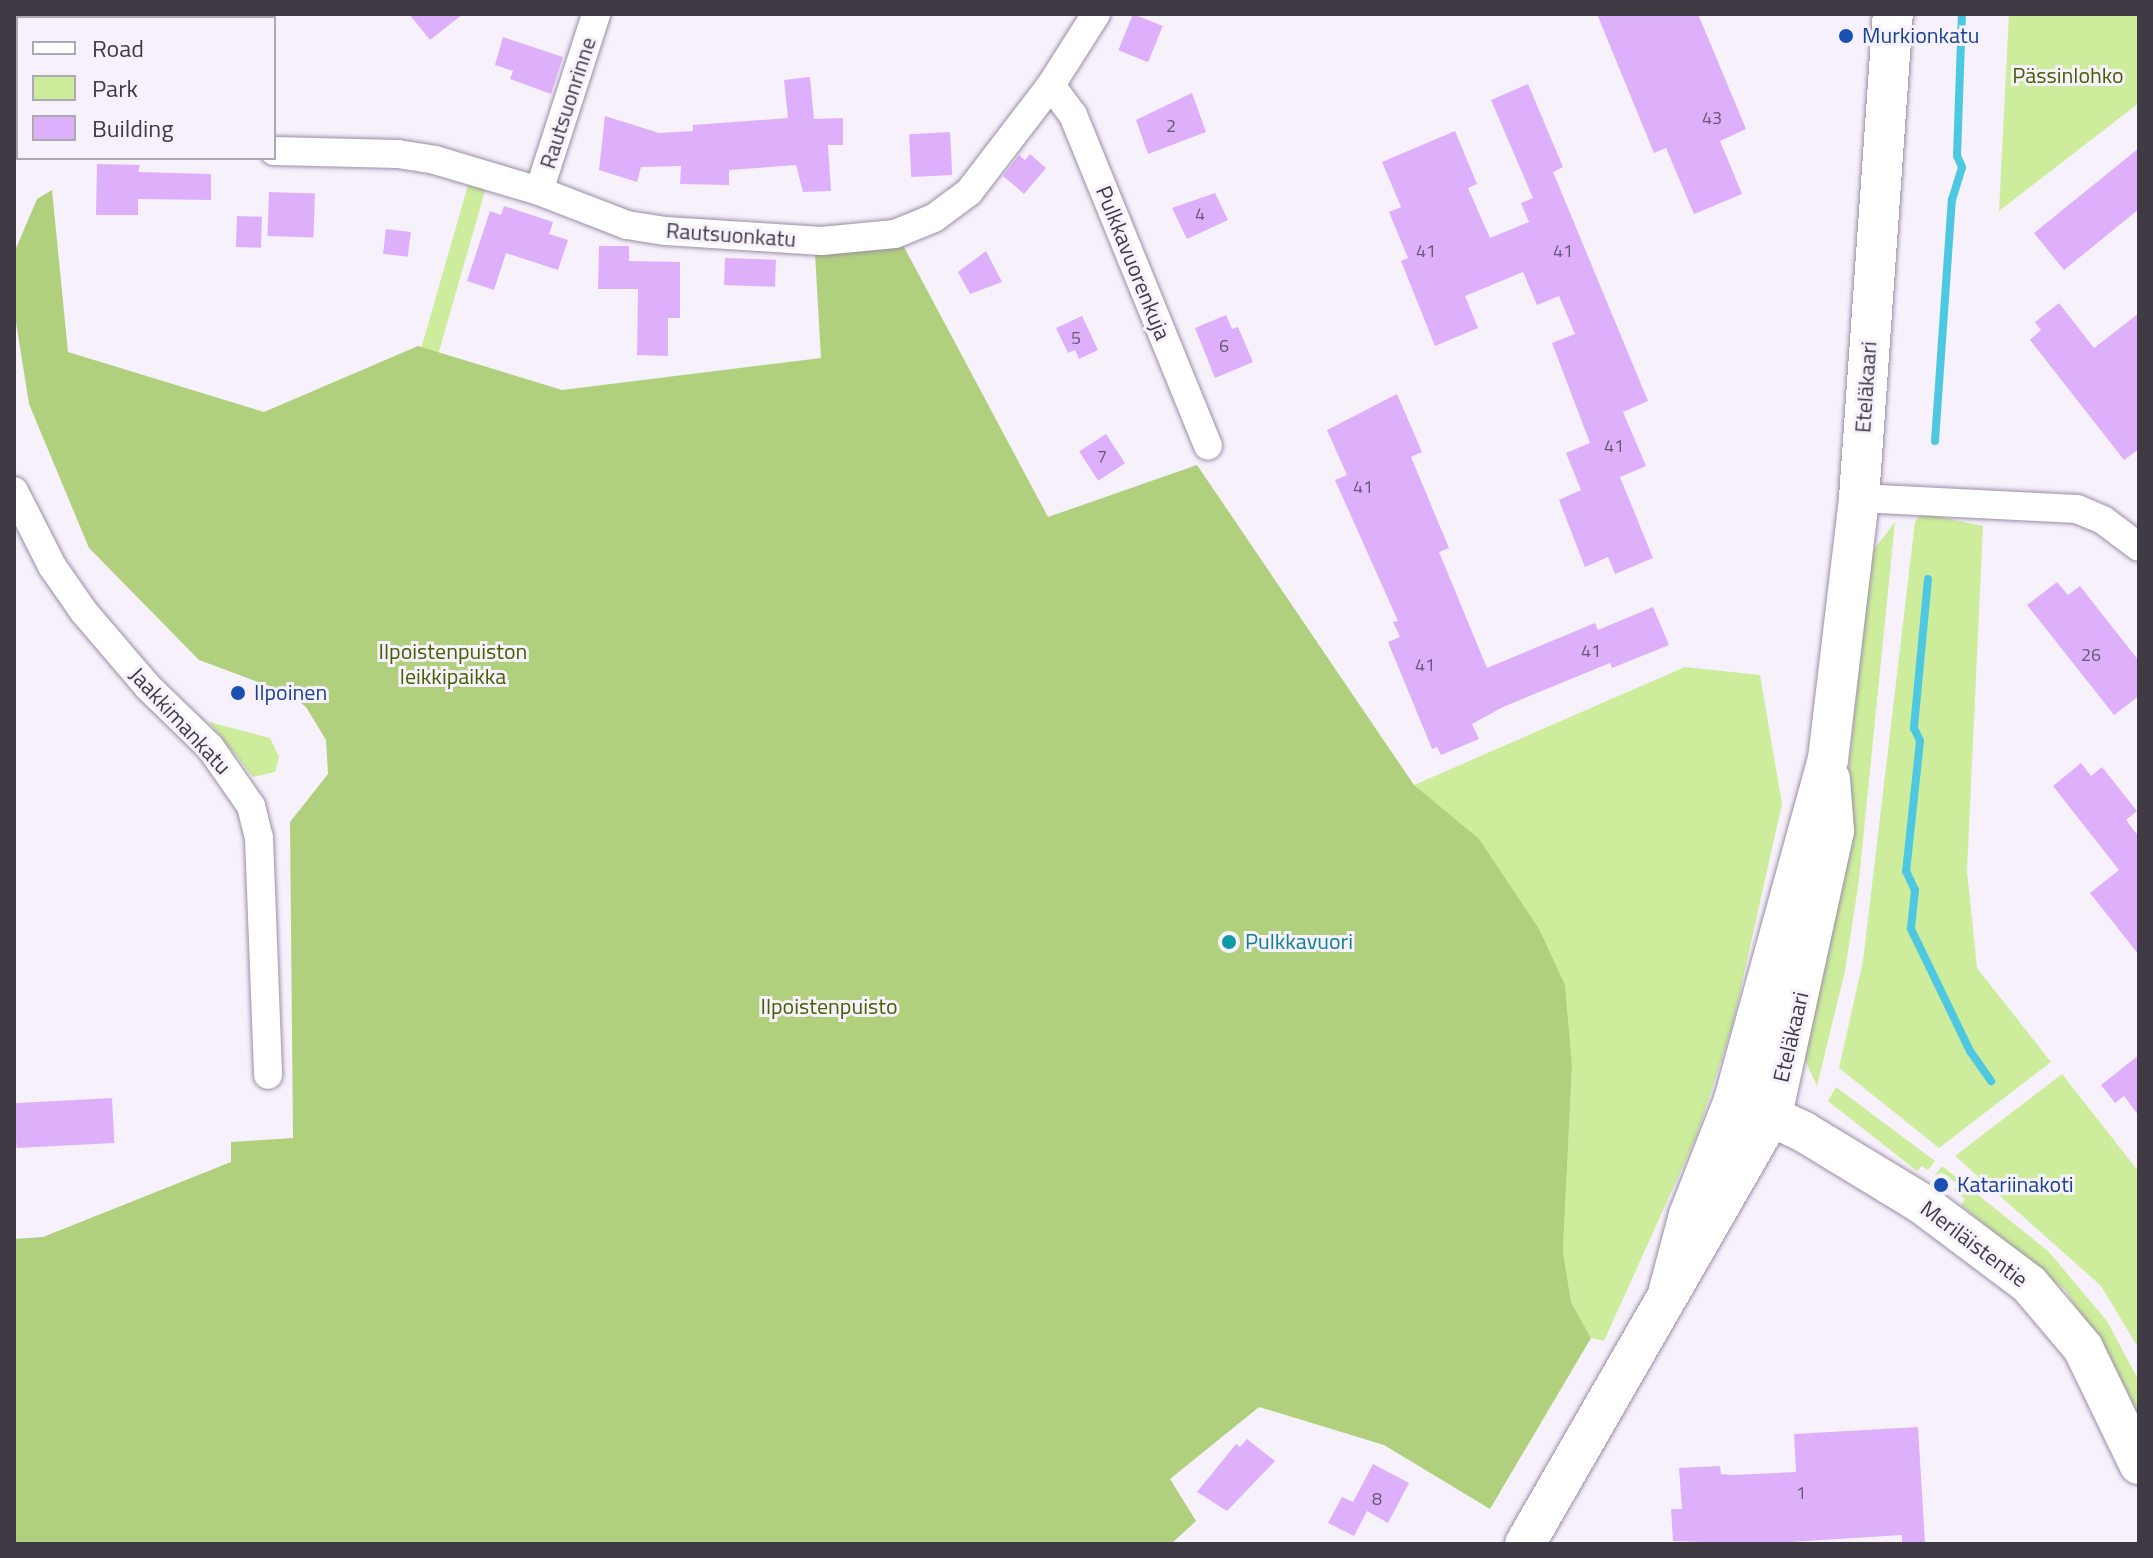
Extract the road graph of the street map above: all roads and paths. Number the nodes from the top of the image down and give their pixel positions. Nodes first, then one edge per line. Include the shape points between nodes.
1 (596, 14) edge
2 (1096, 14) edge
3 (1893, 14) edge
4 (1051, 85) junction
5 (276, 151) edge
6 (539, 191) junction
7 (1208, 445) dead end
8 (14, 491) edge
9 (1859, 498) junction
10 (2139, 547) edge
11 (1828, 759) junction
12 (268, 1075) dead end
13 (1734, 1100) junction
14 (1772, 1115) junction
15 (1669, 1290) junction
16 (2139, 1464) edge
17 (1525, 1544) edge

1 - 6 street, Rautsuonrinne
2 - 4 street, Rautsuonkatu
3 - 9 main road, Eteläkaari
4 - 6 street, Rautsuonkatu via 969,192 934,218 895,234 822,241 666,231 627,225
4 - 7 street, Pulkkavuorenkuja via 1073,115
5 - 6 street, Rautsuonkatu via 398,154
8 - 12 street, Jaakkimankatu via 52,566 84,612 140,678 210,747 251,806 259,838
9 - 10 street via 2077,509 2103,520
9 - 11 main road, Eteläkaari
11 - 13 main road, Eteläkaari
11 - 14 main road, Eteläkaari via 1834,831
13 - 14 main road, Meriläistentie
13 - 15 main road, Eteläkaari via 1689,1215
14 - 15 main road, Eteläkaari via 1713,1224
14 - 16 main road, Meriläistentie via 1921,1203 2029,1284 2083,1348
15 - 17 main road, Eteläkaari

